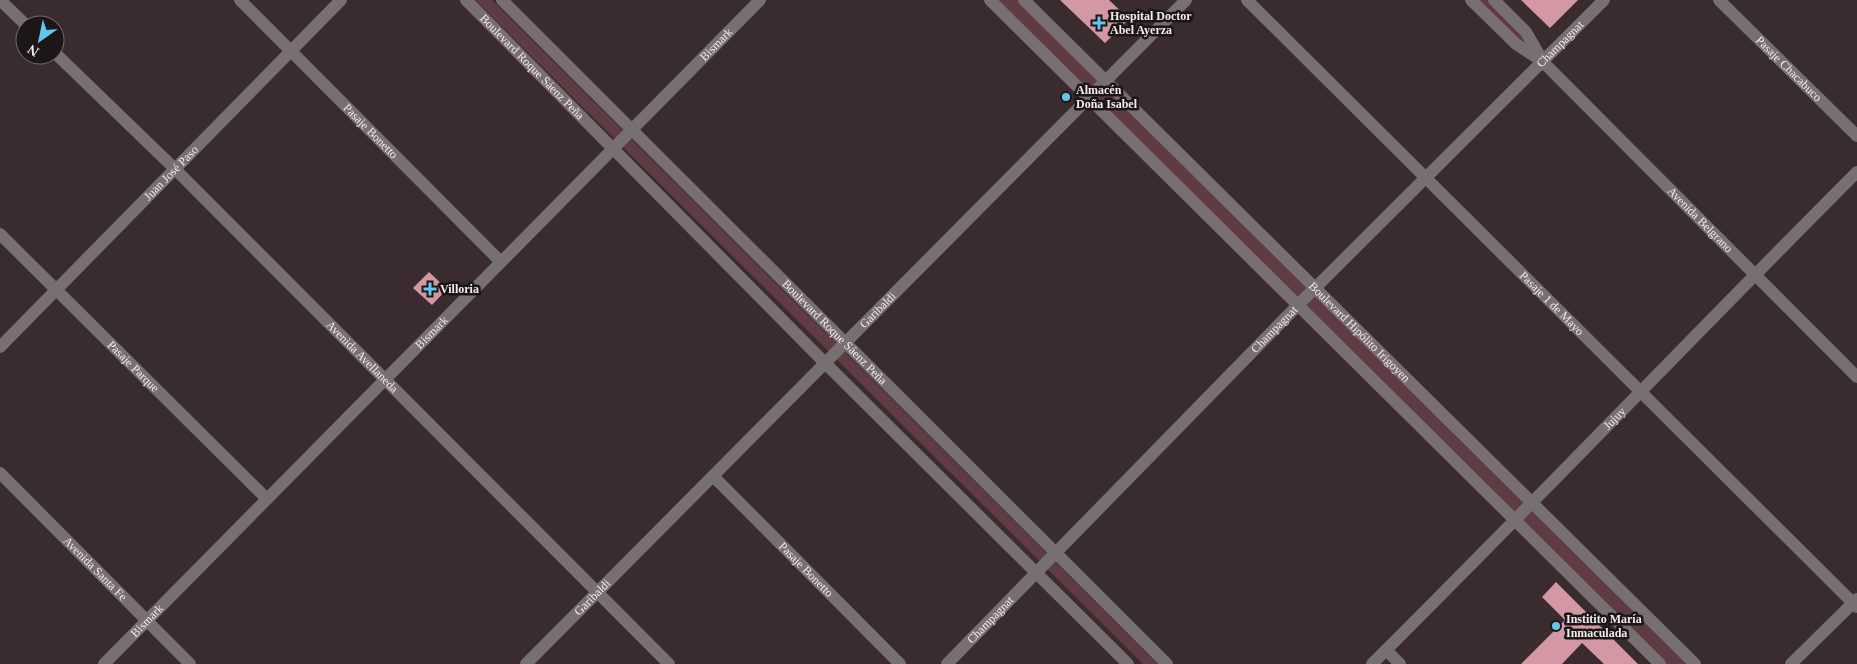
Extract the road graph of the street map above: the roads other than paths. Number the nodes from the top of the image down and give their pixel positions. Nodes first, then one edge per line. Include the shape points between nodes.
1 (0, 0) edge
2 (240, 0) edge
3 (342, 0) edge
4 (466, 0) edge
5 (502, 0) edge
6 (990, 0) edge
7 (1024, 0) edge
8 (1186, 0) edge
9 (1247, 0) edge
10 (1471, 0) edge
11 (1494, 0) edge
12 (1604, 0) edge
13 (1720, 0) edge
14 (755, 2) edge
15 (16, 15) edge
16 (292, 51) junction
17 (1542, 61) junction
18 (65, 63) edge
19 (1106, 81) junction
20 (1088, 98) junction
21 (631, 130) junction
22 (1857, 136) edge
23 (613, 148) junction
24 (174, 168) junction
25 (1857, 172) edge
26 (1426, 178) junction
27 (0, 234) edge
28 (501, 262) junction
29 (1754, 275) junction
30 (1316, 288) junction
31 (57, 290) junction
32 (1298, 306) junction
33 (845, 343) junction
34 (0, 347) edge
35 (825, 363) junction
36 (1857, 377) edge
37 (385, 380) junction
38 (1640, 393) junction
39 (0, 474) edge
40 (713, 476) junction
41 (267, 499) junction
42 (1531, 502) junction
43 (1514, 520) junction
44 (1057, 553) junction
45 (1037, 574) junction
46 (598, 592) junction
47 (1856, 603) edge
48 (146, 620) junction
49 (1386, 650) junction
50 (104, 664) edge
51 (190, 664) edge
52 (526, 664) edge
53 (669, 664) edge
54 (900, 664) edge
55 (948, 664) edge
56 (1128, 664) edge
57 (1167, 664) edge
58 (1372, 664) edge
59 (1400, 664) edge
60 (1660, 664) edge
61 (1695, 664) edge
62 (1791, 664) edge

1 - 15 street
2 - 16 street, Pasaje Bonetto
3 - 16 street, Juan José Paso
4 - 23 street, Boulevard Roque Sáenz Peña
5 - 21 street, Boulevard Roque Sáenz Peña
6 - 20 street, Boulevard Hipólito Irigoyen
7 - 19 street, Boulevard Hipólito Irigoyen
8 - 19 street, Garibaldi
9 - 26 street, Pasaje 1 de Mayo
10 - 17 street, Avenida Belgrano via 1516,44
11 - 17 street, Avenida Belgrano via 1526,32
12 - 17 street, Champagnat
13 - 22 street, Pasaje Chacabuco
14 - 21 street, Bismark
16 - 24 street, Juan José Paso
16 - 28 street, Pasaje Bonetto
17 - 26 street, Champagnat
17 - 29 street, Avenida Belgrano
18 - 24 street, Avenida Avellaneda
19 - 20 street, Garibaldi
19 - 30 street, Boulevard Hipólito Irigoyen
20 - 32 street, Boulevard Hipólito Irigoyen
20 - 33 street, Garibaldi
21 - 23 street, Bismark
21 - 33 street, Boulevard Roque Sáenz Peña
23 - 28 street, Bismark
23 - 35 street, Boulevard Roque Sáenz Peña
24 - 31 street, Juan José Paso
24 - 37 street, Avenida Avellaneda
25 - 29 street, Jujuy
26 - 30 street, Champagnat
26 - 38 street, Pasaje 1 de Mayo
27 - 31 street, Pasaje Parque
28 - 37 street, Bismark
29 - 36 street, Avenida Belgrano
29 - 38 street, Jujuy
30 - 32 street, Champagnat
30 - 42 street, Boulevard Hipólito Irigoyen
31 - 34 street, Juan José Paso
31 - 41 street, Pasaje Parque
32 - 43 street, Boulevard Hipólito Irigoyen
32 - 44 street, Champagnat
33 - 35 street, Garibaldi
33 - 44 street, Boulevard Roque Sáenz Peña
35 - 40 street, Garibaldi
35 - 45 street, Boulevard Roque Sáenz Peña
37 - 41 street, Bismark
37 - 46 street, Avenida Avellaneda
38 - 42 street, Jujuy
38 - 47 street, Pasaje 1 de Mayo
39 - 48 street, Avenida Santa Fe
40 - 46 street, Garibaldi
40 - 54 street, Pasaje Bonetto
41 - 48 street, Bismark
42 - 43 street, Jujuy
42 - 61 street, Boulevard Hipólito Irigoyen
43 - 49 street, Jujuy
43 - 60 street, Boulevard Hipólito Irigoyen
44 - 45 street, Champagnat
44 - 57 street, Boulevard Roque Sáenz Peña
45 - 55 street, Champagnat
45 - 56 street, Boulevard Roque Sáenz Peña
46 - 52 street, Garibaldi
46 - 53 street, Avenida Avellaneda
47 - 62 street
48 - 50 street, Bismark
48 - 51 street, Avenida Santa Fe
49 - 58 street, Jujuy
49 - 59 street

